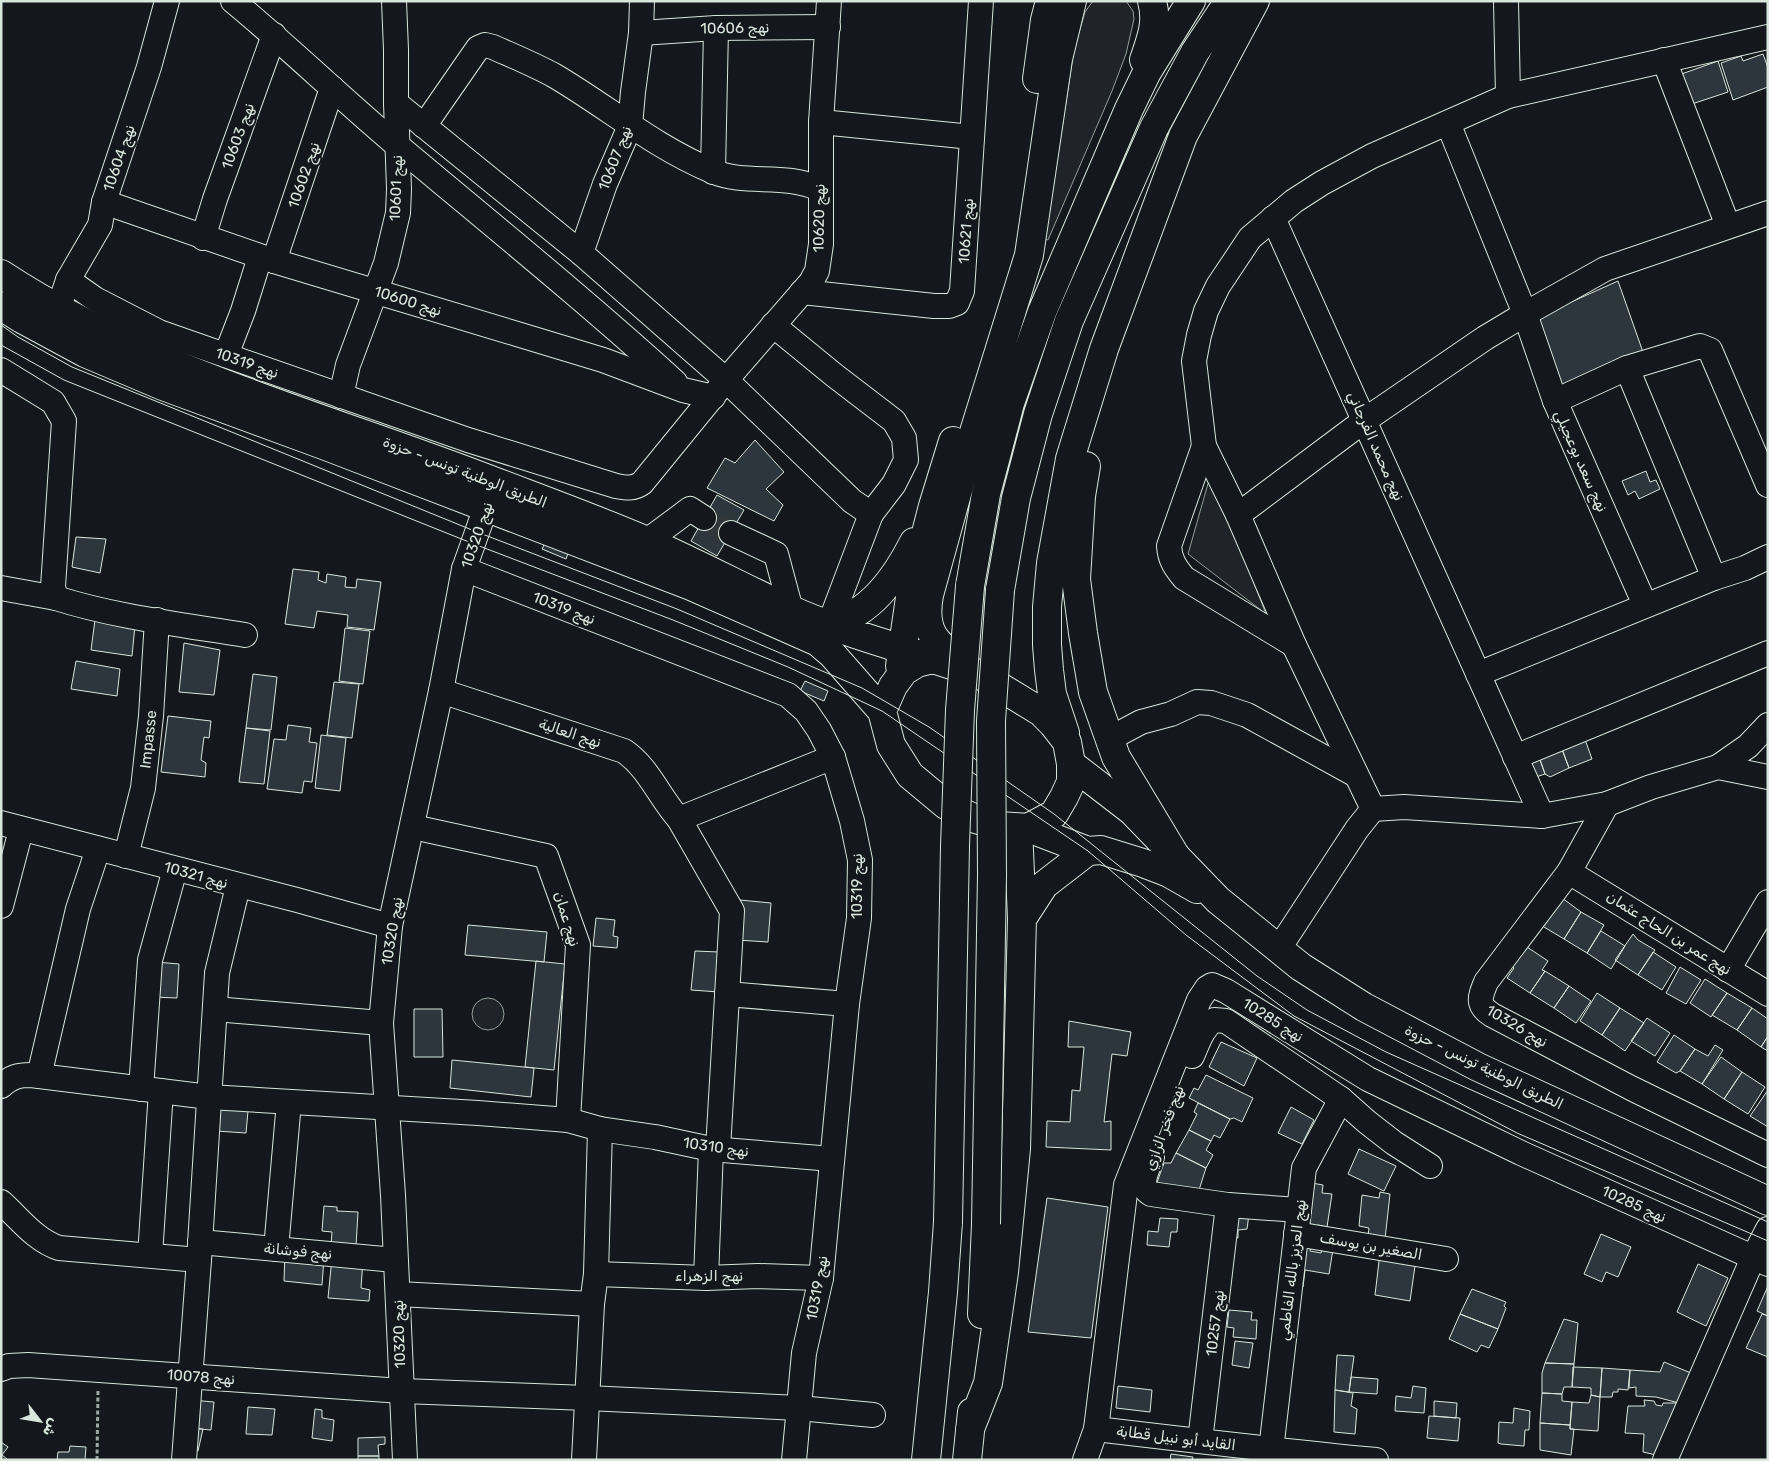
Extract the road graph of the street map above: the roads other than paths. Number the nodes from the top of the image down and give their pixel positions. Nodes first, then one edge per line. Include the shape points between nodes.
1 (167, 1) edge
2 (233, 1) edge
3 (394, 1) edge
4 (642, 1) edge
5 (829, 1) edge
6 (981, 1) edge
7 (1050, 1) edge
8 (1072, 1) edge
9 (1152, 1) edge
10 (1191, 1) edge
11 (1229, 1) edge
12 (1256, 1) edge
13 (1506, 1) edge
14 (828, 27) junction
15 (716, 28) junction
16 (641, 33) junction
17 (274, 35) junction
18 (1768, 36) edge
19 (1664, 60) junction
20 (332, 88) junction
21 (1508, 96) junction
22 (396, 103) junction
23 (1129, 109) junction
24 (821, 122) junction
25 (1448, 123) junction
26 (424, 126) junction
27 (630, 126) junction
28 (972, 137) junction
29 (397, 145) junction
30 (713, 172) junction
31 (820, 189) junction
32 (104, 202) junction
33 (1768, 213) edge
34 (1274, 218) junction
35 (1728, 226) junction
36 (203, 238) junction
37 (581, 253) junction
38 (267, 259) junction
39 (1, 274) edge
40 (68, 280) junction
41 (376, 292) junction
42 (802, 292) junction
43 (1, 306) edge
44 (58, 308) junction
45 (1525, 314) junction
46 (773, 326) junction
47 (1104, 349) junction
48 (226, 355) junction
49 (1627, 368) junction
50 (1, 370) edge
51 (720, 388) junction
52 (683, 390) junction
53 (340, 396) junction
54 (1554, 401) junction
55 (1365, 420) junction
56 (1204, 446) junction
57 (495, 481) junction
58 (1768, 485) edge
59 (933, 506) junction
60 (487, 507) junction
61 (871, 514) junction
62 (1238, 515) junction
63 (704, 518) tunnel mouth
64 (731, 533) tunnel mouth
65 (647, 541) junction
66 (1768, 558) edge
67 (464, 569) junction
68 (1714, 578) junction
69 (1, 588) edge
70 (56, 598) junction
71 (1645, 605) junction
72 (791, 610) junction
73 (157, 620) junction
74 (830, 625) junction
75 (245, 635) dead end
76 (1294, 645) junction
77 (904, 650) junction
78 (1768, 653) edge
79 (933, 659) junction
80 (969, 671) junction
81 (1478, 674) junction
82 (898, 680) junction
83 (441, 691) junction
84 (882, 712) junction
85 (1768, 726) edge
86 (1110, 738) junction
87 (1069, 753) junction
88 (1515, 756) junction
89 (833, 757) junction
90 (1718, 767) junction
91 (1356, 775) junction
92 (1768, 777) edge
93 (1607, 804) junction
94 (1373, 809) junction
95 (676, 816) junction
96 (1542, 816) junction
97 (11, 827) edge
98 (413, 828) junction
99 (1023, 828) junction
100 (98, 849) junction
101 (1088, 851) junction
102 (1175, 855) junction
103 (126, 856) junction
104 (175, 869) junction
105 (1569, 872) junction
106 (238, 886) junction
107 (1218, 900) junction
108 (1768, 902) edge
109 (1, 906) edge
110 (1022, 919) junction
111 (390, 926) junction
112 (1278, 950) junction
113 (1728, 970) junction
114 (727, 994) junction
115 (1768, 994) edge
116 (846, 1004) junction
117 (215, 1009) junction
118 (381, 1023) junction
119 (39, 1076) junction
120 (1, 1086) edge
121 (151, 1090) junction
122 (209, 1096) junction
123 (1340, 1099) junction
124 (289, 1102) junction
125 (388, 1107) junction
126 (568, 1120) junction
127 (600, 1129) junction
128 (715, 1149) junction
129 (1768, 1155) edge
130 (832, 1159) junction
131 (1430, 1166) dead end
132 (1, 1202) edge
133 (1768, 1202) edge
134 (1228, 1205) junction
135 (1299, 1210) junction
136 (1768, 1229) edge
137 (1296, 1234) junction
138 (276, 1249) junction
139 (200, 1251) junction
140 (150, 1255) junction
141 (1446, 1259) dead end
142 (396, 1260) junction
143 (1760, 1261) edge
144 (596, 1274) junction
145 (706, 1278) junction
146 (821, 1278) junction
147 (398, 1294) junction
148 (592, 1304) junction
149 (1, 1369) edge
150 (191, 1376) junction
151 (402, 1391) junction
152 (587, 1398) junction
153 (799, 1408) junction
154 (873, 1415) dead end
155 (970, 1429) junction
156 (1096, 1429) junction
157 (1200, 1441) junction
158 (1271, 1455) edge
159 (184, 1460) edge
160 (404, 1460) edge
161 (584, 1460) edge
162 (794, 1460) edge
163 (926, 1460) edge
164 (967, 1460) edge
165 (1085, 1460) edge
166 (1376, 1460) edge
167 (1665, 1460) edge

1 - 32 street, نهج 10604 via 150,67
2 - 17 street
3 - 22 street, نهج 10601
4 - 16 street, نهج 10607
5 - 14 street, نهج 10620
6 - 28 street, نهج 10621
7 - 59 main road via 1016,233
8 - 80 main road via 1058,59 1029,255 974,432 926,608 930,631 942,647
9 - 23 main road via 1154,28
10 - 23 main road via 1147,72
11 - 155 main road, bridge via 1195,52 1154,128 1070,321 1038,414 1016,498 1000,590 991,722 992,875 986,1224 979,1354
12 - 47 main road via 1183,136
13 - 21 street
14 - 15 street, نهج 10606
14 - 24 street, نهج 10620
15 - 16 street, نهج 10606
15 - 30 street
16 - 27 street, نهج 10607
17 - 20 street
17 - 36 street, نهج 10603
18 - 19 street
19 - 21 street
19 - 35 street
20 - 29 street
20 - 38 street, نهج 10602
21 - 25 street
22 - 26 street
22 - 29 street, نهج 10601
23 - 163 main road, bridge via 1042,312 1010,403 986,494 970,586 959,730 948,1222
24 - 28 street
24 - 31 street, نهج 10620
25 - 34 street via 1322,182
25 - 45 street, نهج سعد بوعجيلي
26 - 27 street via 478,48 485,45 554,76
26 - 37 street
27 - 30 street via 671,152
27 - 37 street, نهج 10607
28 - 42 street, نهج 10621 via 962,291 957,303 934,306
29 - 41 street, نهج 10601 via 398,213
29 - 52 street via 609,322
30 - 31 street via 730,177 798,181
31 - 42 street, نهج 10620 via 821,244 816,271
32 - 36 street, نهج 10600
32 - 40 street, نهج 10604 via 100,225
33 - 35 street
34 - 55 street, نهج محمد الفرجاني
34 - 56 street via 1250,238 1218,286 1206,311 1194,361
35 - 45 street via 1604,269
36 - 38 street, نهج 10600
37 - 51 street via 647,312
38 - 41 street, نهج 10600
38 - 48 street, نهج 10602
39 - 44 main road, الطريق الوطنية تونس - حزوة
40 - 44 street, نهج 10604
40 - 48 street, نهج 10319 via 96,299 159,332
41 - 52 street, نهج 10600 via 603,360
41 - 53 street, نهج 10601 via 348,365
42 - 46 street, نهج 10620
43 - 60 main road, الطريق الوطنية تونس - حزوة via 85,353 163,386
44 - 57 main road, الطريق الوطنية تونس - حزوة via 152,354
45 - 54 street, نهج سعد بوعجيلي
45 - 55 street via 1484,338
46 - 51 street, نهج 10620
46 - 61 street via 894,421 904,438 906,460 894,484
47 - 86 main road via 1081,496 1076,579 1093,692
47 - 87 main road via 1070,459 1051,563 1047,607 1052,694
48 - 53 street, نهج 10319
49 - 54 street
49 - 58 street via 1700,346 1710,350
49 - 68 street
50 - 70 street via 53,402 64,421 53,587
51 - 52 street, نهج 10600
51 - 53 street, نهج 10319 via 642,483 624,488
51 - 61 street
54 - 71 street, نهج سعد بوعجيلي
55 - 62 street
55 - 81 street, نهج محمد الفرجاني
56 - 62 street
56 - 76 street via 1169,546 1174,566 1184,578
57 - 60 street, نهج 10320
57 - 65 main road, الطريق الوطنية تونس - حزوة
59 - 74 main road via 895,576 862,610
59 - 77 main road via 911,591
60 - 67 street, نهج 10320
60 - 84 main road, الطريق الوطنية تونس - حزوة via 691,586 818,642
61 - 74 street
62 - 76 street
63 - 65 street via 690,509
64 - 72 street via 776,554
65 - 72 main road, الطريق الوطنية تونس - حزوة
66 - 68 street
67 - 83 street, نهج 10320
67 - 89 street, نهج 10319 via 788,695 806,711
68 - 71 street
69 - 70 street
70 - 73 street
71 - 81 street
72 - 74 main road, الطريق الوطنية تونس - حزوة
73 - 75 street
73 - 103 street, Impasse via 143,788
74 - 77 main road, الطريق الوطنية تونس - حزوة
76 - 91 street
77 - 79 main road, الطريق الوطنية تونس - حزوة
77 - 82 main road
78 - 88 street
79 - 80 main road
79 - 82 main road via 917,663 904,671
80 - 87 main road via 1041,712
81 - 88 street, نهج محمد الفرجاني
82 - 84 main road
83 - 95 street, نهج العالية via 624,751 644,768
83 - 98 street, نهج 10320
84 - 99 main road via 891,745 910,775 931,794 976,819
85 - 90 street via 1748,746
86 - 91 street via 1141,722 1197,702 1211,703 1246,715
86 - 102 main road via 1116,756
87 - 99 main road via 1071,782 1054,814
87 - 102 main road, الطريق الوطنية تونس - حزوة
88 - 96 street, نهج محمد الفرجاني
89 - 95 street
89 - 116 street, نهج 10319 via 860,860 859,918
90 - 92 street
90 - 93 street
91 - 94 street
93 - 96 street
93 - 105 street, نهج 10326
94 - 96 street via 1404,807
94 - 112 street
95 - 114 street, نهج العالية via 732,911
97 - 100 street, نهج 10321
97 - 109 street
98 - 111 street, نهج 10320
98 - 126 street, نهج عمان via 546,856 578,945
99 - 101 main road, الطريق الوطنية تونس - حزوة
99 - 110 main road
100 - 103 street, نهج 10321
100 - 119 street via 78,909
101 - 107 main road, الطريق الوطنية تونس - حزوة via 1101,850 1143,863 1169,873
101 - 110 main road via 1044,885
102 - 107 main road, الطريق الوطنية تونس - حزوة
103 - 104 street, نهج 10321
104 - 106 street, نهج 10321
104 - 121 street via 150,960
105 - 113 street, نهج عمر بن الحاج عثمان
105 - 129 street, نهج 10326 via 1486,982 1480,1003 1484,1010 1631,1088
106 - 111 street, نهج 10321
106 - 117 street via 217,973
107 - 112 main road, الطريق الوطنية تونس - حزوة
108 - 113 street
110 - 155 main road via 1016,1149 1004,1272 988,1382
111 - 118 street, نهج 10320
112 - 133 main road, الطريق الوطنية تونس - حزوة via 1364,1007 1478,1067
113 - 115 street, نهج عمر بن الحاج عثمان
114 - 116 street
114 - 128 street, نهج العالية
116 - 130 street, نهج 10319
117 - 118 street
117 - 122 street
118 - 125 street, نهج 10320
119 - 120 street, نهج 10310 via 18,1075
119 - 121 street, نهج 10310
121 - 122 street, نهج 10310
121 - 140 street
122 - 124 street, نهج 10310
122 - 139 street
123 - 131 street via 1366,1122
123 - 134 street, نهج فخر الرازي via 1226,1021 1210,1023 1168,1111 1144,1188 1151,1194
123 - 135 street, نهج العزيز بالله الفاطمي via 1304,1168
124 - 125 street, نهج 10310
124 - 138 street
125 - 126 street, نهج 10310
125 - 142 street, نهج 10320
126 - 127 street, نهج 10310
127 - 128 street, نهج 10310
127 - 144 street
128 - 130 street, نهج 10310
128 - 145 street, نهج العالية
130 - 146 street, نهج 10319
132 - 140 street, نهج فوشانة via 52,1246
134 - 135 street, نهج فخر الرازي
134 - 157 street, نهج 10257
135 - 137 street, نهج العزيز بالله الفاطمي
136 - 143 street
137 - 141 street, الصغير بن يوسف
137 - 158 street, نهج العزيز بالله الفاطمي
138 - 139 street, نهج فوشانة
138 - 142 street, نهج فوشانة
139 - 140 street, نهج فوشانة
139 - 150 street
142 - 147 street, نهج 10320
143 - 156 street, نهج 10285 via 1521,1153 1368,1079 1226,990 1212,985 1199,1000 1126,1185
143 - 167 street
144 - 145 street, نهج الزهراء
144 - 148 street
145 - 146 street, نهج الزهراء
146 - 153 street, نهج 10319 via 804,1353
147 - 148 street
147 - 151 street, نهج 10320
148 - 152 street
149 - 150 street, نهج 10078 via 19,1365
150 - 151 street, نهج 10078
150 - 159 street
151 - 152 street, نهج 10078
151 - 160 street, نهج 10320
152 - 153 street, نهج 10078
152 - 161 street
153 - 154 street, نهج 10078
153 - 162 street, نهج 10319
155 - 164 main road
156 - 157 street, القايد أبو نبيل قطابة
156 - 165 street
157 - 158 street, القايد أبو نبيل قطابة
158 - 166 street, القايد أبو نبيل قطابة

